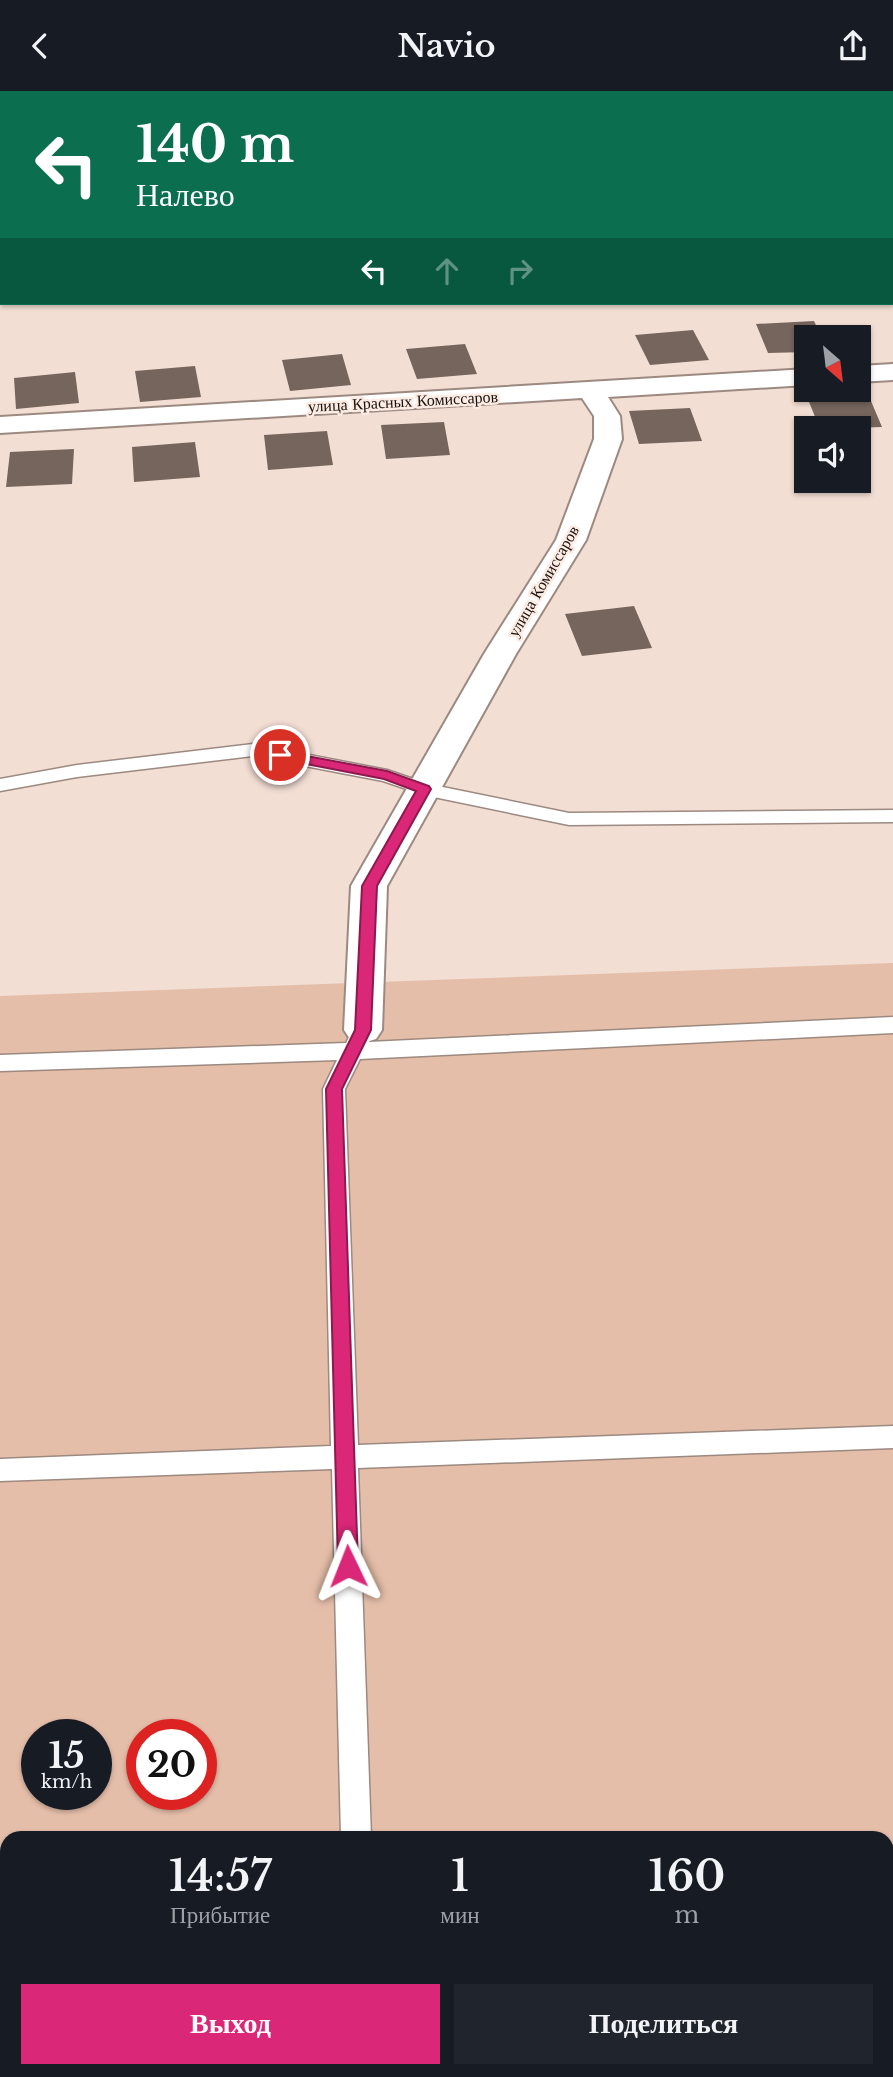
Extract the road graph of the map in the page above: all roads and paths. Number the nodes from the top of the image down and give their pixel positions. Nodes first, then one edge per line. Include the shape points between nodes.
1 (893, 372) edge
2 (872, 373) edge
3 (794, 378) edge
4 (590, 390) junction
5 (0, 425) edge
6 (0, 785) edge
7 (424, 789) junction
8 (893, 817) edge
9 (893, 1025) edge
10 (358, 1041) junction
11 (0, 1063) edge
12 (893, 1437) edge
13 (345, 1457) junction
14 (0, 1470) edge
15 (356, 1831) edge

1 - 2 street
3 - 4 street, улица Красных Комиссаров
4 - 5 street, улица Красных Комиссаров
4 - 7 street, улица Комиссаров via 607,416 608,439 571,540
6 - 7 lane via 253,750 387,776
7 - 8 lane via 569,819
7 - 10 street, улица Комиссаров via 369,886
9 - 10 lane
10 - 11 lane
10 - 13 lane via 334,1089
12 - 13 lane
13 - 14 lane
13 - 15 lane

